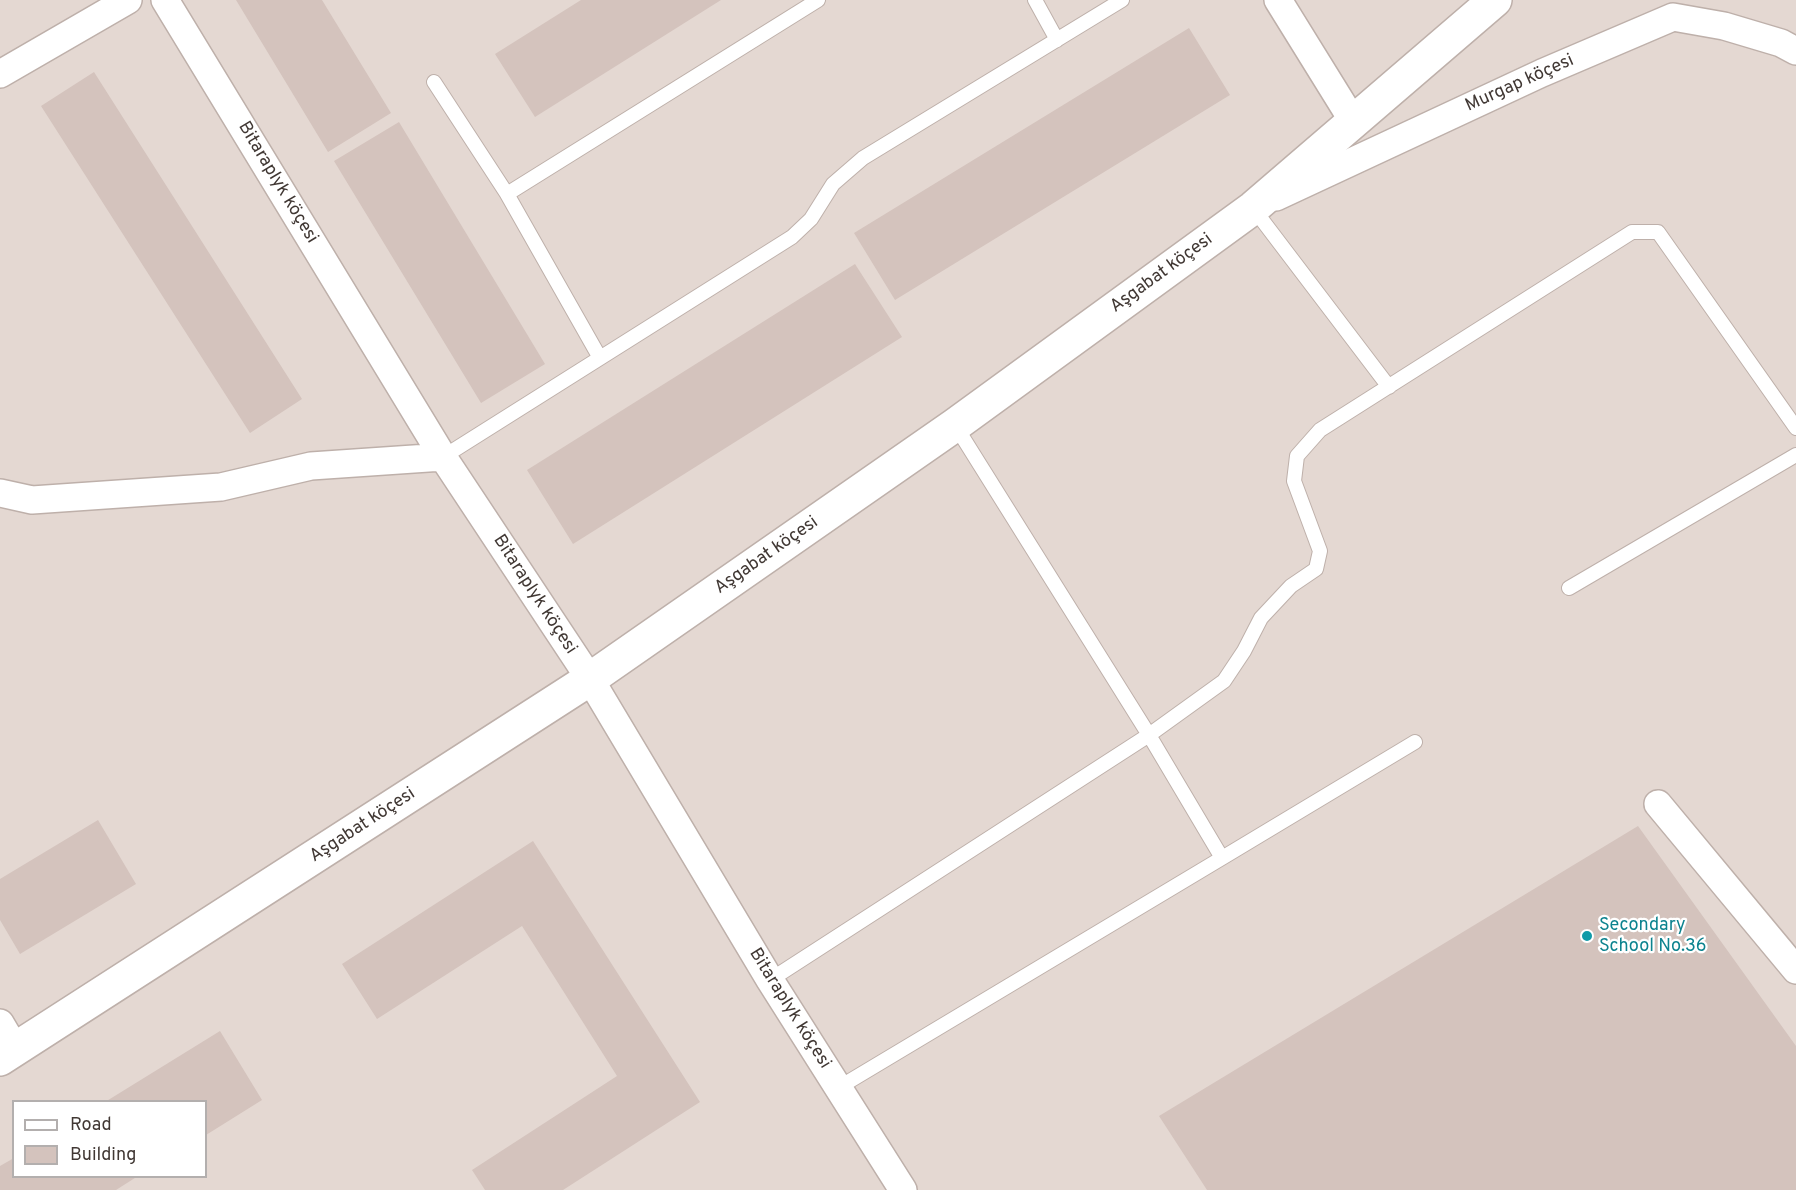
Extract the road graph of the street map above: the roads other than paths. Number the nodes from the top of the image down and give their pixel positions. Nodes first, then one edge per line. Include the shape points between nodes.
1 (128, 0) edge
2 (165, 0) edge
3 (818, 0) edge
4 (1035, 0) edge
5 (1122, 0) edge
6 (1278, 0) edge
7 (1495, 0) edge
8 (1057, 40) junction
9 (1796, 51) edge
10 (0, 74) edge
11 (434, 82) dead end
12 (1353, 121) junction
13 (507, 194) junction
14 (1253, 208) junction
15 (600, 358) junction
16 (1389, 387) junction
17 (955, 425) junction
18 (1796, 428) edge
19 (1796, 455) edge
20 (443, 457) junction
21 (0, 493) edge
22 (1569, 588) dead end
23 (590, 679) junction
24 (1149, 735) junction
25 (1415, 742) dead end
26 (1658, 804) dead end
27 (1222, 858) junction
28 (1796, 970) edge
29 (770, 980) junction
30 (5, 1044) edge
31 (838, 1088) junction
32 (903, 1190) edge

1 - 10 street
2 - 20 street, Bitaraplyk köçesi
3 - 13 lane
4 - 8 lane
5 - 8 lane
6 - 12 street
7 - 12 street, Aşgabat köçesi
8 - 15 lane via 863,158 833,184 811,219 792,237
9 - 14 street, Murgap köçesi via 1724,26 1673,17 1542,73
11 - 13 lane
12 - 14 street, Aşgabat köçesi
13 - 15 lane
14 - 16 lane
14 - 17 street, Aşgabat köçesi
15 - 20 lane
16 - 18 lane via 1632,232 1658,232
16 - 24 lane via 1320,430 1297,456 1294,481 1320,551 1316,569 1291,586 1261,618 1224,681
17 - 23 street, Aşgabat köçesi
17 - 24 lane
19 - 22 lane
20 - 21 street via 311,466 221,487 32,500
20 - 23 street, Bitaraplyk köçesi
23 - 29 street, Bitaraplyk köçesi
23 - 30 street, Aşgabat köçesi
24 - 27 lane
24 - 29 lane
25 - 27 lane
26 - 28 street
27 - 31 lane
29 - 31 street, Bitaraplyk köçesi
31 - 32 street, Bitaraplyk köçesi

